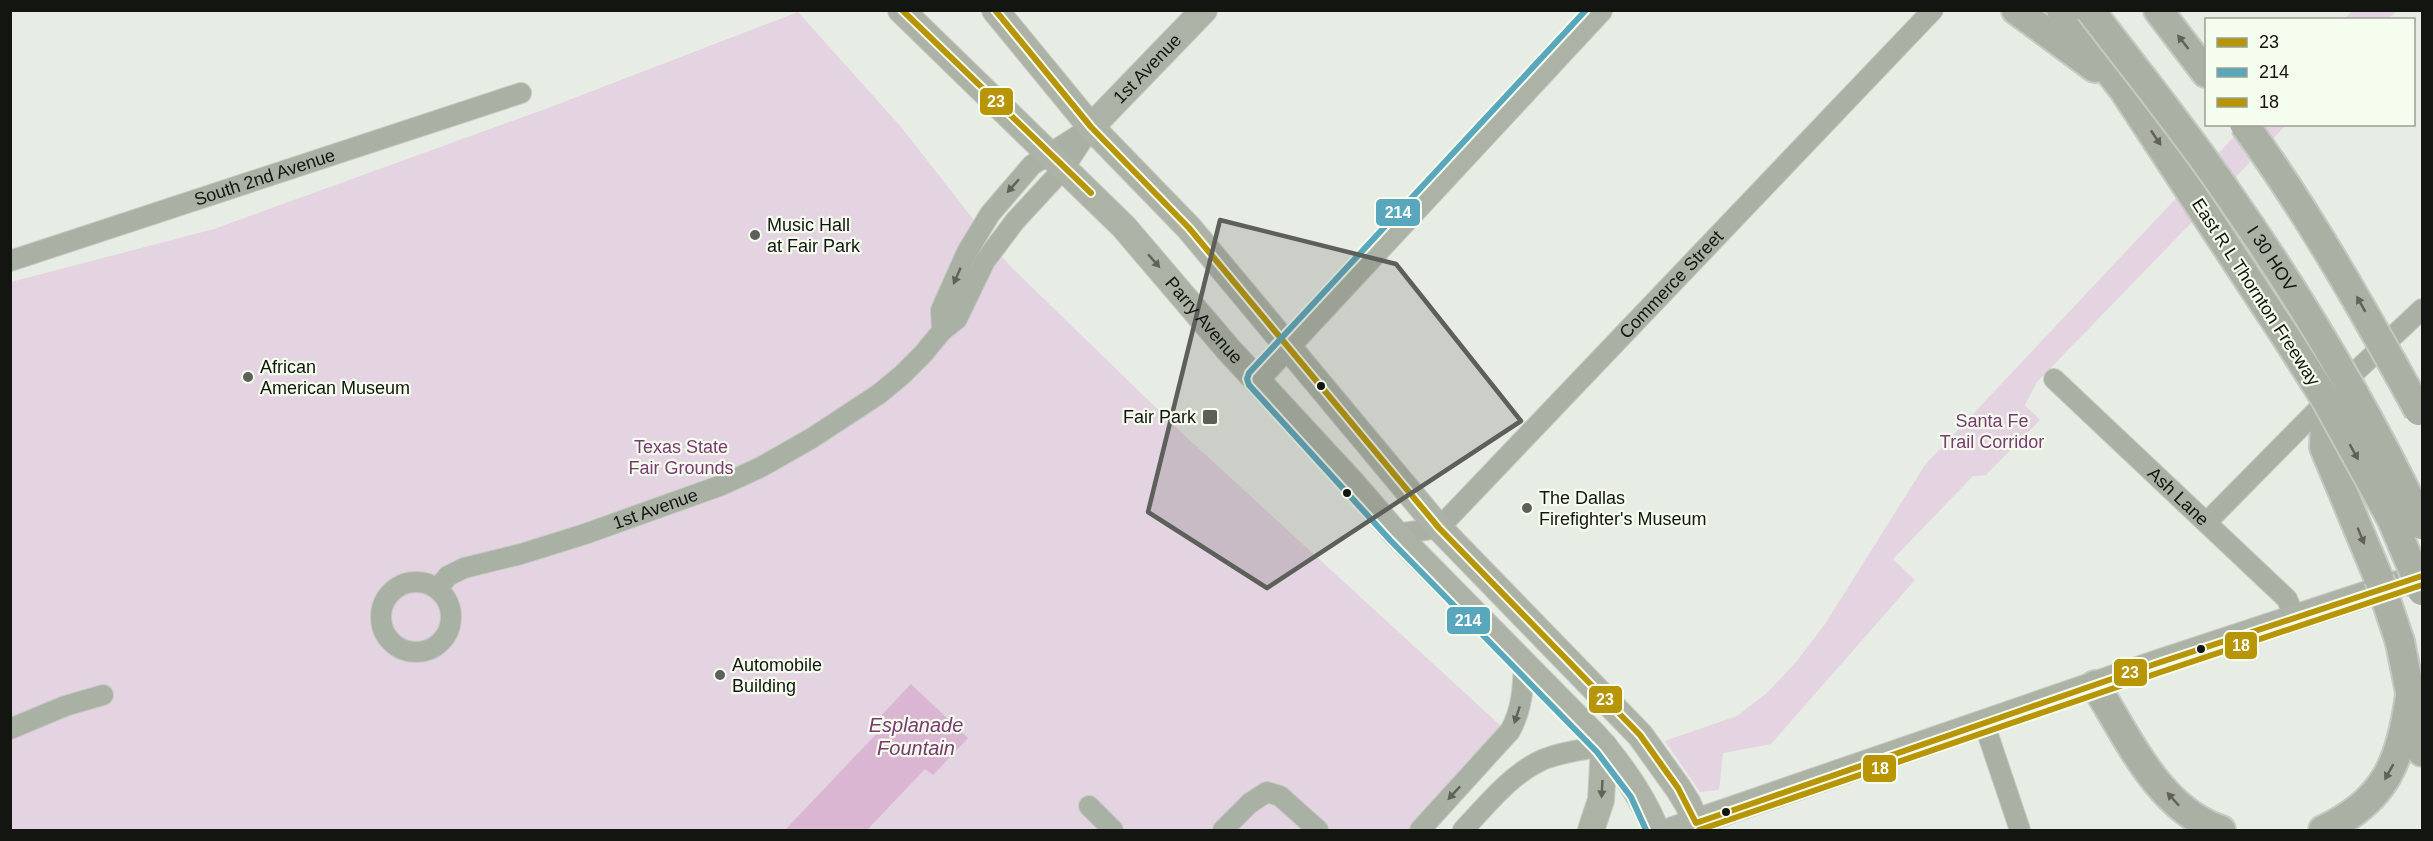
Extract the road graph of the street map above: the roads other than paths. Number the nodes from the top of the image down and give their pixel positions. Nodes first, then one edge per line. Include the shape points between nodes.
1 (995, 10) edge
2 (1204, 10) edge
3 (1599, 10) edge
4 (2016, 10) edge
5 (2061, 10) edge
6 (2090, 10) edge
7 (2110, 10) edge
8 (2158, 10) edge
9 (1923, 14) edge
10 (909, 15) edge
11 (2205, 72) edge
12 (2123, 89) junction
13 (521, 93) dead end
14 (2245, 126) edge
15 (1091, 127) junction
16 (1057, 160) junction
17 (11, 255) edge
18 (2422, 309) edge
19 (1288, 345) junction
20 (1256, 379) junction
21 (2054, 379) dead end
22 (2326, 400) junction
23 (2421, 414) edge
24 (2422, 493) edge
25 (2207, 522) junction
26 (2422, 525) edge
27 (1439, 528) junction
28 (1396, 534) junction
29 (2422, 576) edge
30 (438, 588) dead end
31 (2422, 591) edge
32 (2295, 618) junction
33 (1524, 666) junction
34 (2095, 685) junction
35 (103, 695) dead end
36 (2410, 696) junction
37 (1984, 723) junction
38 (10, 729) edge
39 (1604, 746) junction
40 (2422, 752) edge
41 (1089, 806) dead end
42 (1690, 828) edge
43 (1113, 831) edge
44 (1223, 831) edge
45 (1318, 831) edge
46 (1420, 831) edge
47 (1463, 831) edge
48 (1591, 831) edge
49 (1656, 831) edge
50 (2020, 831) edge
51 (2221, 831) edge
52 (2323, 831) edge

1 - 15 main road
2 - 15 main road, 1st Avenue
3 - 19 main road
4 - 12 highway
5 - 12 highway, East R L Thornton Freeway
6 - 26 highway, I 30 HOV, bridge via 2181,127 2274,261 2369,420
7 - 24 highway, I 30 HOV via 2281,245 2359,372
11 -> 8 highway
9 - 27 street, Commerce Street
10 - 16 main road, Parry Avenue
12 -> 22 highway, East R L Thornton Freeway, bridge
13 - 17 street, South 2nd Avenue via 353,150
23 -> 14 highway, bridge via 2348,282
15 - 16 street, 1st Avenue
15 - 19 main road via 1184,223
16 -> 20 main road, Parry Avenue via 1124,227
16 - 30 street, 1st Avenue via 1032,165 998,203 967,252 941,310 942,331 924,354 879,394 812,438 722,485 521,554 464,568 448,576
18 - 25 street
19 - 20 main road
19 - 27 main road
20 - 28 main road, Parry Avenue
21 - 25 street, Ash Lane
22 -> 31 highway, East R L Thornton Freeway, bridge via 2392,520
22 -> 36 highway, bridge via 2324,447 2379,579 2400,642
25 - 32 street, Ash Lane via 2287,599
27 - 28 street
27 - 42 main road via 1640,735 1678,788
28 - 33 main road, Parry Avenue
29 - 32 main road
32 - 34 main road
33 - 39 main road, Parry Avenue
33 -> 46 street via 1523,693 1510,731
34 - 37 main road
51 -> 34 highway via 2189,815 2174,802
35 - 38 street
36 - 40 highway
36 -> 52 highway via 2404,737 2390,773 2356,813
37 - 42 main road
37 - 50 street
39 - 47 street via 1542,760 1524,770
39 -> 48 main road via 1601,800
39 - 49 main road, Parry Avenue via 1639,792
41 - 43 street
44 - 45 street via 1250,803 1267,792 1280,796

